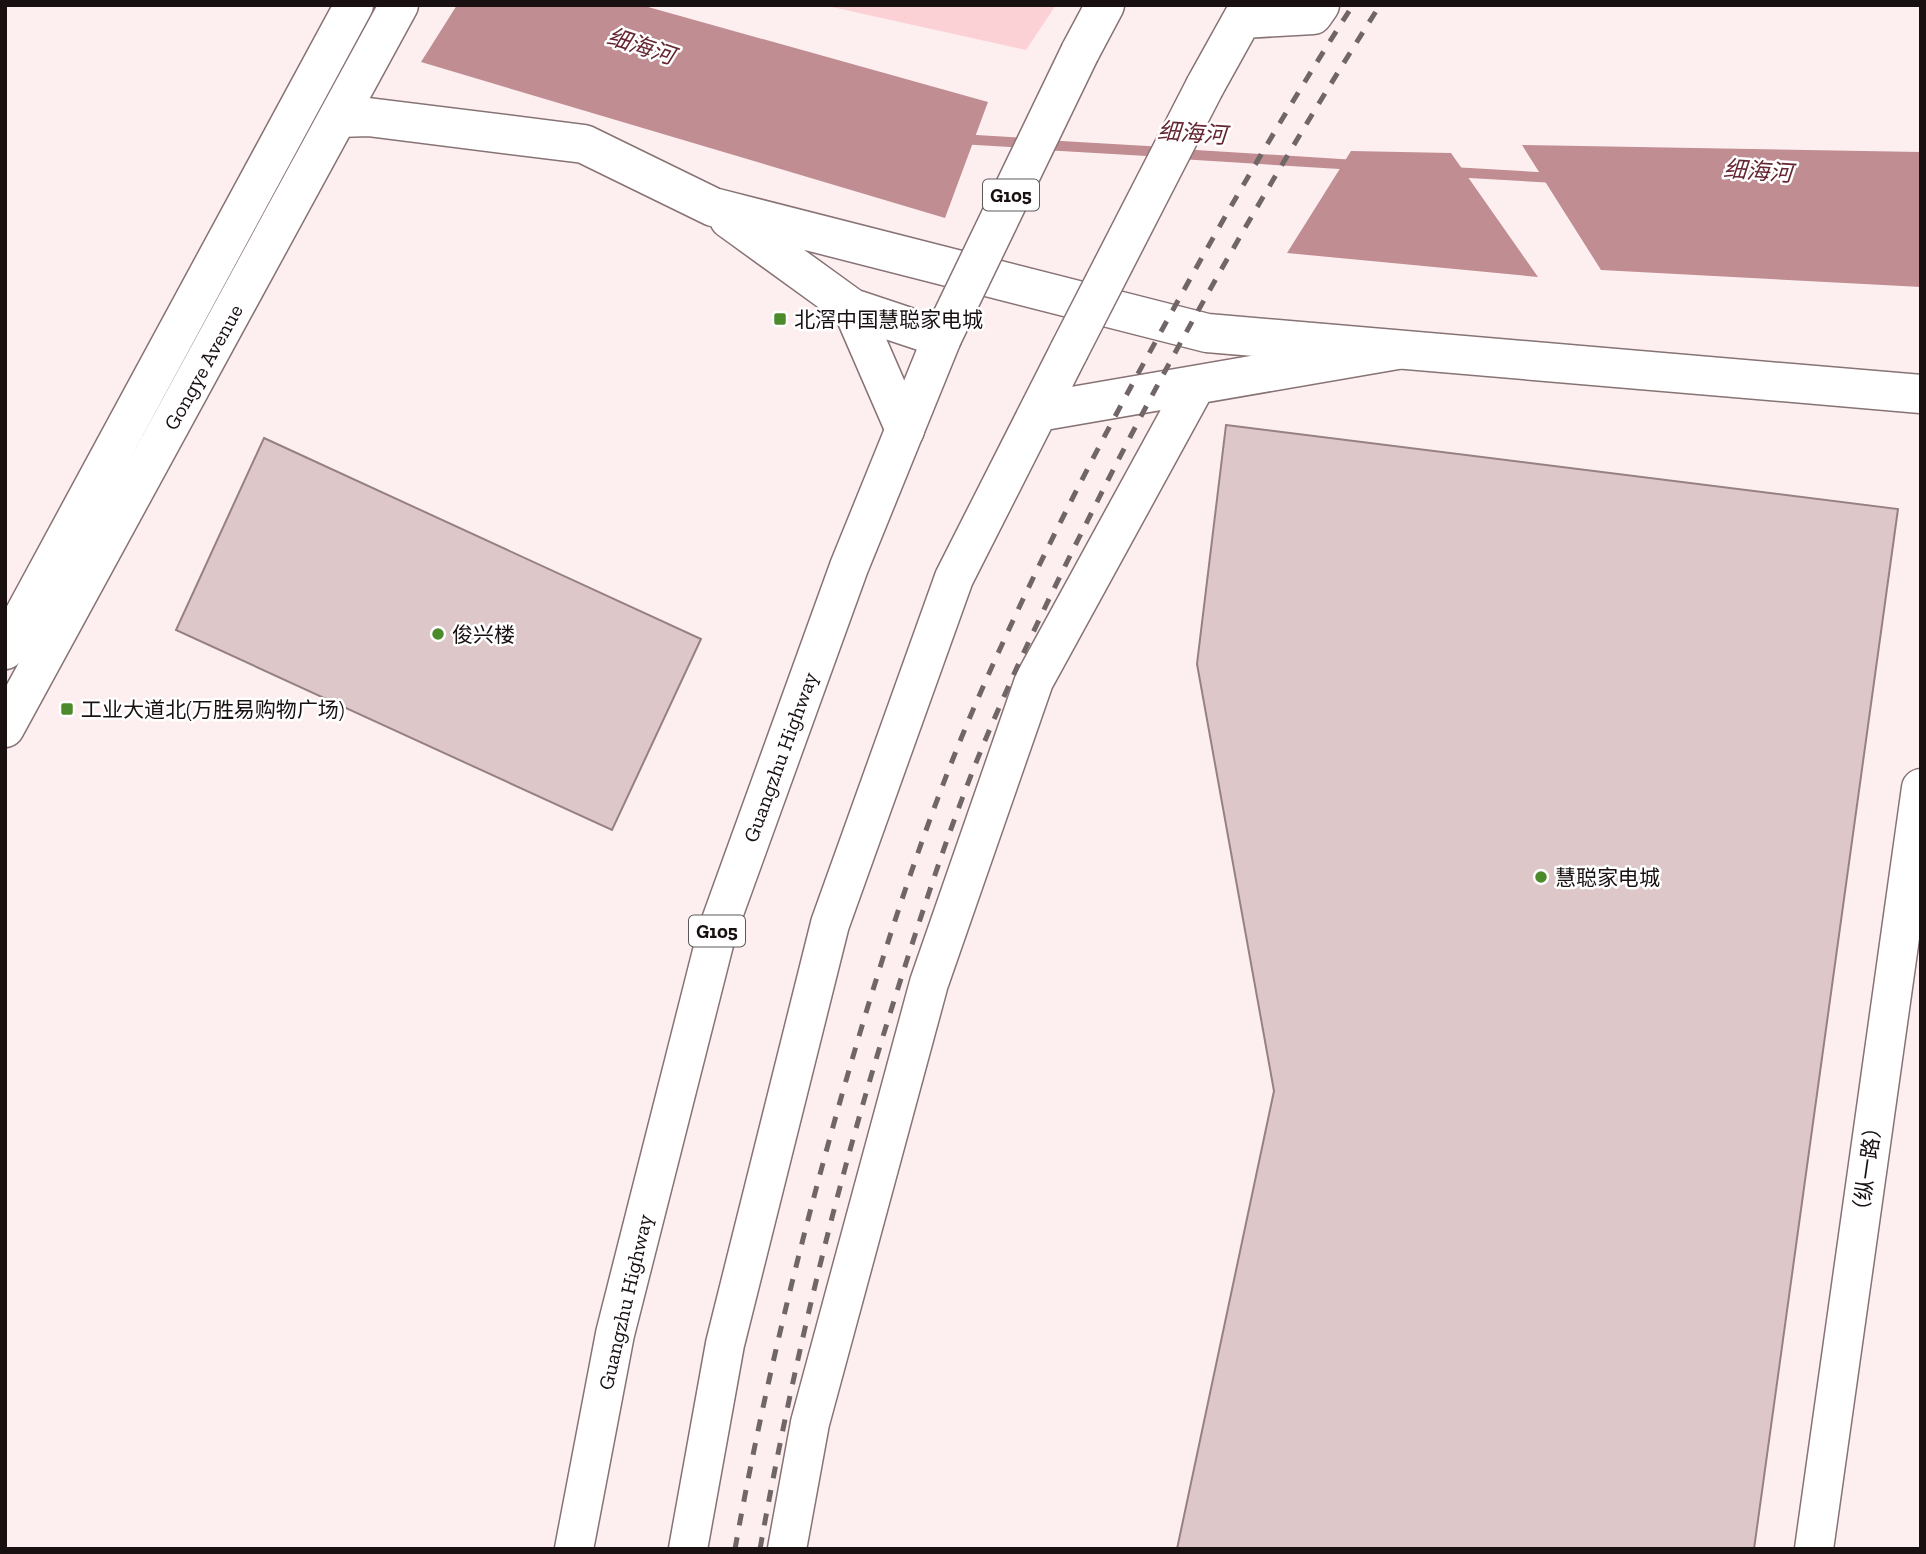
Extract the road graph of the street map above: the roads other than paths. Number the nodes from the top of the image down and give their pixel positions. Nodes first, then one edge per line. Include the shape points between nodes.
1 (398, 5) edge
2 (1105, 5) edge
3 (1320, 5) edge
4 (1246, 12) edge
5 (346, 19) edge
6 (368, 62) junction
7 (339, 118) junction
8 (400, 121) junction
9 (713, 207) junction
10 (852, 308) junction
11 (942, 338) junction
12 (1398, 350) junction
13 (1196, 385) junction
14 (1921, 394) edge
15 (1038, 412) junction
16 (905, 430) junction
17 (5, 650) edge
18 (5, 728) edge
19 (1921, 788) edge
20 (574, 1549) edge
21 (688, 1549) edge
22 (787, 1549) edge
23 (1814, 1549) edge

1 - 6 main road, Gongye Avenue
2 - 11 main road, Guangzhu Highway / G105, bridge
3 - 4 main road via 1313,15
4 - 15 main road, bridge
5 - 17 main road, Gongye Avenue
6 - 7 main road, Gongye Avenue
6 - 8 main road via 369,93
7 - 8 main road
7 - 18 main road, Gongye Avenue
8 - 9 main road via 584,144
9 - 10 main road
9 - 12 main road via 1207,333
10 - 11 main road
10 - 16 main road
11 - 16 main road, Guangzhu Highway / G105
12 - 13 main road
12 - 14 main road
13 - 15 main road
13 - 22 main road via 1034,681 929,983 810,1423
15 - 21 main road via 954,578 830,924 724,1344
16 - 20 main road, Guangzhu Highway / G105 via 849,567 717,932 615,1334
19 - 23 main road, （纵一路）

